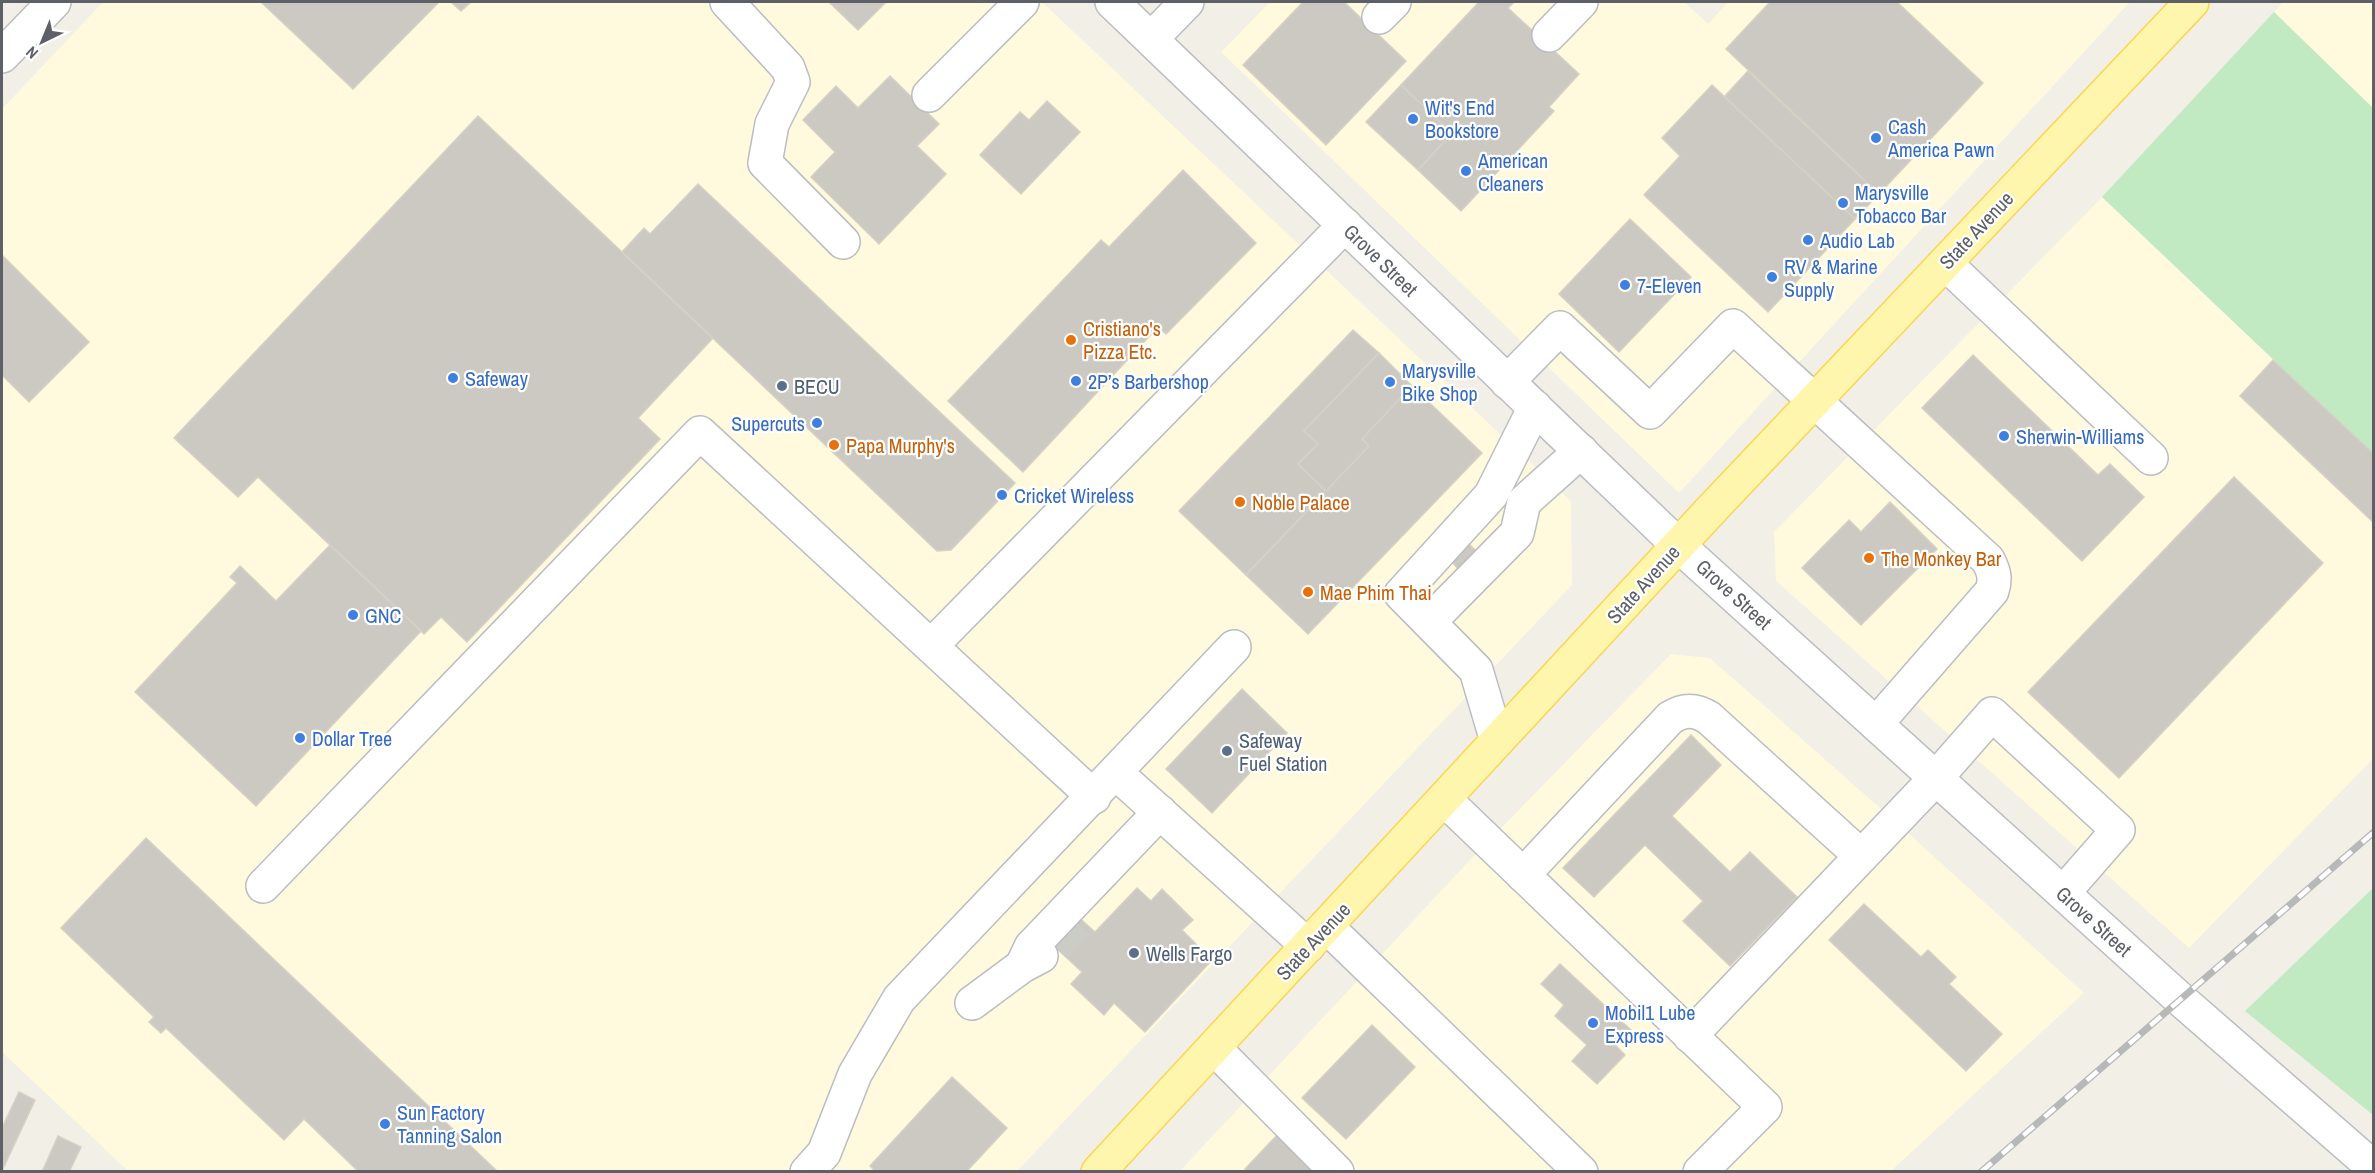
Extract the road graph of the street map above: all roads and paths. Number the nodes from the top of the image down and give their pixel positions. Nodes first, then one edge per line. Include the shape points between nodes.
1 (54, 2) edge
2 (727, 2) edge
3 (1022, 2) edge
4 (1112, 2) edge
5 (1187, 2) edge
6 (1581, 2) edge
7 (2192, 2) edge
8 (1549, 35) dead end
9 (1151, 39) junction
10 (2, 56) edge
11 (929, 95) dead end
12 (1345, 225) junction
13 (843, 242) dead end
14 (1945, 263) junction
15 (1508, 382) junction
16 (1814, 402) junction
17 (1535, 407) junction
18 (1581, 451) junction
19 (2151, 458) dead end
20 (1678, 545) junction
21 (1429, 622) junction
22 (931, 646) junction
23 (1233, 647) dead end
24 (1876, 724) junction
25 (1497, 741) junction
26 (1116, 773) junction
27 (1936, 778) junction
28 (1094, 797) junction
29 (1444, 799) junction
30 (1167, 819) junction
31 (1861, 856) junction
32 (1523, 875) junction
33 (263, 886) dead end
34 (2063, 893) junction
35 (1081, 920) tunnel mouth
36 (1317, 936) junction
37 (1055, 946) tunnel mouth
38 (1022, 966) junction
39 (972, 1003) dead end
40 (1690, 1036) junction
41 (1214, 1048) junction
42 (2373, 1168) edge
43 (807, 1172) edge
44 (1098, 1172) edge
45 (1337, 1172) edge
46 (1581, 1172) edge
47 (1700, 1172) edge

1 - 10 street
2 - 13 street via 788,68 793,82 772,124 765,163
3 - 11 street
4 - 9 street, Grove Street
5 - 9 street
6 - 8 street
7 - 14 main road, State Avenue
9 - 12 street, Grove Street
12 - 15 street, Grove Street
12 - 22 street
14 - 16 main road, State Avenue
14 - 19 street
15 - 16 street via 1560,328 1650,412 1733,326
15 - 17 street, Grove Street
16 - 20 main road, State Avenue
16 - 24 street via 1988,560 1994,572 1992,591
17 - 18 street, Grove Street
17 - 21 street via 1491,495 1401,594
18 - 20 street, Grove Street
18 - 21 street via 1524,502 1517,533
20 - 24 street, Grove Street
20 - 25 main road, State Avenue
21 - 25 street via 1476,670
22 - 28 street
22 - 33 street via 700,433
23 - 26 street
24 - 27 street, Grove Street
25 - 29 main road, State Avenue
26 - 28 street
26 - 30 street
27 - 31 street
27 - 34 street, Grove Street
27 - 34 street via 1992,714 2118,830
28 - 43 street via 899,999 855,1074 824,1153
29 - 32 street
29 - 36 main road, State Avenue
30 - 35 street
30 - 36 street
30 - 38 street via 1031,947
31 - 32 street via 1709,718 1689,710 1670,718
31 - 40 street
32 - 40 street
34 - 42 street, Grove Street
36 - 41 main road, State Avenue
36 - 46 street
37 - 38 street
38 - 39 street
40 - 47 street via 1765,1107
41 - 44 main road, State Avenue
41 - 45 street

